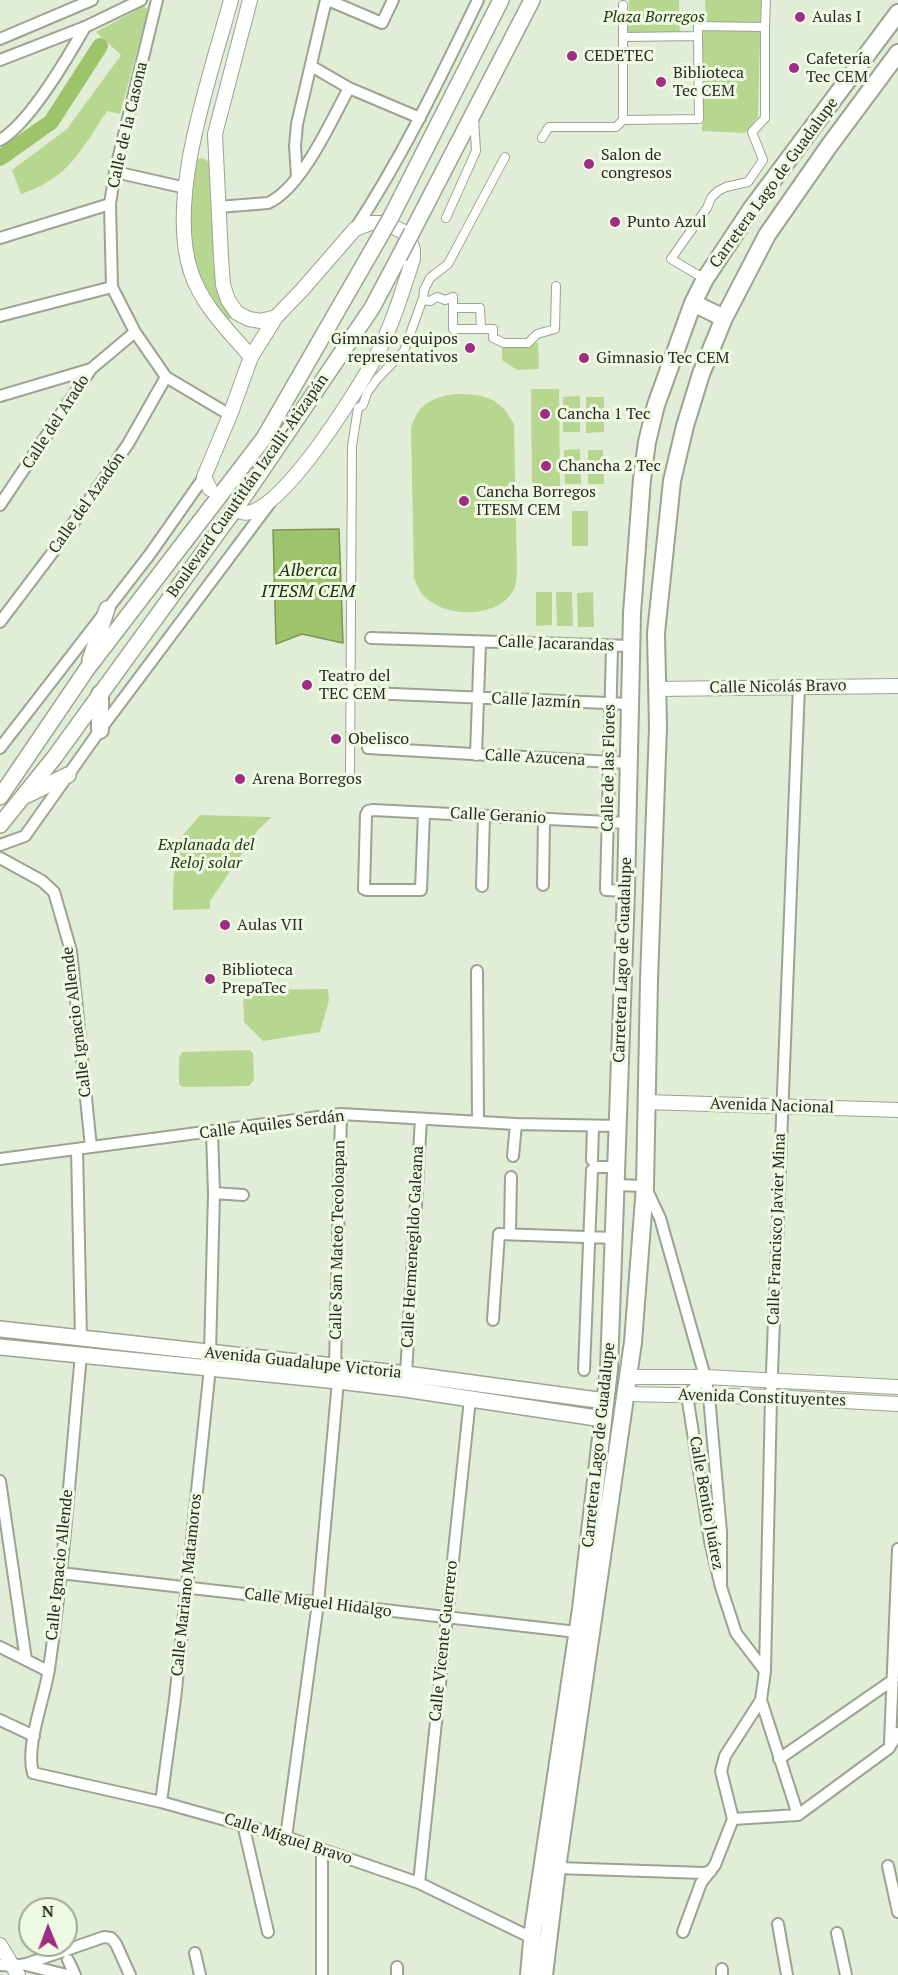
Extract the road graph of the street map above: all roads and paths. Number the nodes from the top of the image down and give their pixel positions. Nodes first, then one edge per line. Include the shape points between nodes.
1 (92, 0) edge
2 (141, 0) edge
3 (157, 0) edge
4 (231, 0) edge
5 (250, 0) edge
6 (327, 0) edge
7 (393, 0) edge
8 (478, 0) edge
9 (501, 0) edge
10 (532, 0) edge
11 (765, 0) edge
12 (623, 5) dead end
13 (898, 13) edge
14 (85, 27) junction
15 (765, 27) junction
16 (698, 36) junction
17 (623, 37) junction
18 (0, 39) edge
19 (898, 53) edge
20 (0, 60) edge
21 (311, 66) junction
22 (349, 88) junction
23 (474, 114) junction
24 (420, 118) junction
25 (623, 120) junction
26 (542, 138) dead end
27 (0, 140) edge
28 (505, 157) dead end
29 (191, 158) junction
30 (216, 164) junction
31 (115, 172) junction
32 (297, 177) junction
33 (186, 188) junction
34 (110, 204) junction
35 (218, 207) junction
36 (446, 218) dead end
37 (355, 229) junction
38 (0, 238) edge
39 (705, 279) junction
40 (556, 286) dead end
41 (112, 287) junction
42 (423, 298) junction
43 (693, 303) junction
44 (453, 308) junction
45 (237, 313) junction
46 (0, 316) edge
47 (276, 317) junction
48 (724, 318) junction
49 (224, 325) junction
50 (481, 329) junction
51 (135, 332) junction
52 (251, 357) junction
53 (91, 369) junction
54 (166, 377) junction
55 (296, 383) junction
56 (0, 396) edge
57 (311, 398) junction
58 (230, 415) junction
59 (207, 483) joint
60 (277, 494) junction
61 (0, 505) edge
62 (241, 512) dead end
63 (107, 609) junction
64 (0, 622) edge
65 (371, 638) dead end
66 (480, 642) junction
67 (612, 646) junction
68 (631, 646) junction
69 (87, 669) junction
70 (799, 686) junction
71 (898, 686) edge
72 (657, 689) junction
73 (369, 693) dead end
74 (100, 694) junction
75 (478, 698) junction
76 (610, 704) junction
77 (630, 704) junction
78 (630, 726) junction
79 (658, 727) junction
80 (100, 730) junction
81 (0, 748) edge
82 (368, 748) dead end
83 (476, 755) junction
84 (609, 762) junction
85 (629, 763) junction
86 (68, 775) junction
87 (350, 776) dead end
88 (24, 796) junction
89 (0, 797) edge
90 (424, 813) junction
91 (484, 816) junction
92 (544, 819) junction
93 (3, 822) edge
94 (607, 822) junction
95 (627, 823) junction
96 (0, 836) edge
97 (0, 845) edge
98 (0, 858) edge
99 (543, 885) dead end
100 (482, 886) dead end
101 (626, 891) junction
102 (477, 971) dead end
103 (646, 1102) junction
104 (782, 1106) junction
105 (898, 1110) edge
106 (340, 1114) junction
107 (421, 1119) junction
108 (478, 1122) junction
109 (516, 1124) junction
110 (593, 1126) junction
111 (618, 1126) junction
112 (212, 1132) junction
113 (91, 1147) junction
114 (78, 1149) junction
115 (513, 1156) dead end
116 (0, 1159) edge
117 (592, 1160) dead end
118 (616, 1167) junction
119 (511, 1177) dead end
120 (616, 1185) junction
121 (645, 1186) junction
122 (214, 1194) junction
123 (243, 1195) dead end
124 (510, 1233) junction
125 (589, 1236) junction
126 (614, 1238) junction
127 (492, 1320) dead end
128 (0, 1329) edge
129 (81, 1338) junction
130 (0, 1347) edge
131 (81, 1355) junction
132 (210, 1361) junction
133 (584, 1370) dead end
134 (337, 1373) junction
135 (406, 1374) junction
136 (705, 1377) junction
137 (772, 1381) junction
138 (627, 1385) junction
139 (898, 1387) edge
140 (687, 1395) junction
141 (709, 1396) junction
142 (771, 1397) junction
143 (470, 1399) junction
144 (605, 1401) junction
145 (898, 1404) edge
146 (603, 1419) junction
147 (0, 1481) edge
148 (898, 1549) edge
149 (595, 1560) junction
150 (60, 1573) junction
151 (186, 1587) junction
152 (722, 1587) junction
153 (318, 1603) junction
154 (447, 1618) junction
155 (577, 1632) junction
156 (0, 1647) edge
157 (26, 1660) junction
158 (48, 1671) junction
159 (765, 1671) junction
160 (893, 1680) junction
161 (761, 1700) junction
162 (0, 1720) edge
163 (898, 1733) edge
164 (34, 1736) junction
165 (889, 1748) junction
166 (779, 1759) junction
167 (33, 1773) joint
168 (161, 1802) junction
169 (798, 1815) junction
170 (733, 1819) junction
171 (243, 1824) junction
172 (286, 1837) junction
173 (322, 1849) junction
174 (888, 1866) dead end
175 (557, 1868) junction
176 (711, 1871) junction
177 (419, 1883) junction
178 (898, 1912) edge
179 (778, 1924) dead end
180 (268, 1932) dead end
181 (683, 1932) dead end
182 (837, 1933) dead end
183 (532, 1938) junction
184 (0, 1945) edge
185 (195, 1953) dead end
186 (68, 1960) dead end
187 (14, 1968) edge
188 (67, 1975) edge
189 (75, 1975) edge
190 (130, 1975) edge
191 (200, 1975) edge
192 (322, 1975) edge
193 (529, 1975) edge
194 (544, 1975) edge
195 (787, 1975) edge
196 (846, 1975) edge

1 - 18 street
2 - 14 street
3 - 31 street, Calle de la Casona
4 - 29 street
5 - 30 street via 215,134
6 - 7 street via 382,23
6 - 21 street
8 - 24 street
9 - 55 main road, Boulevard Cuautitlán Izcalli-Atizapán, bridge via 391,217
10 - 23 main road, Boulevard Cuautitlán Izcalli-Atizapán
11 - 15 street
12 - 17 street
13 - 39 main road, Carretera Lago de Guadalupe via 752,208
14 - 20 street
14 - 27 street via 17,128
15 - 16 street via 698,26
15 - 39 street via 765,118 752,132 763,160 748,182 726,187 711,198 671,259
16 - 17 street
16 - 25 street via 699,119
17 - 25 street
19 - 48 main road, Carretera Lago de Guadalupe via 767,235
21 - 22 street
21 - 32 street via 297,124
22 - 24 street
22 - 32 street
23 - 36 street via 476,151
23 - 57 main road, Boulevard Cuautitlán Izcalli-Atizapán, bridge via 372,308
24 - 37 street
25 - 26 street via 616,127 549,127
28 - 42 street via 448,264 430,278
29 - 30 street via 202,153
29 - 33 street
30 - 35 street
31 - 33 street
31 - 34 street, Calle de la Casona
32 - 35 street via 276,200
33 - 49 street via 183,233 191,272 204,301
34 - 38 street
34 - 41 street, Calle de la Casona
35 - 45 street via 223,285
37 - 47 street
37 - 60 street via 384,223 402,231 410,241 412,259 375,358 314,454
39 - 43 main road, Carretera Lago de Guadalupe
40 - 50 street via 555,329 537,334 528,343 504,343 493,338 493,329
41 - 46 street
41 - 51 street, Calle de la Casona
42 - 44 street via 427,301 453,297
42 - 87 street via 404,351 377,379 358,408 352,446
43 - 48 main road
43 - 68 main road, Carretera Lago de Guadalupe via 656,405 647,442
44 - 50 street via 480,308
44 - 50 street via 453,329
45 - 47 street via 261,321
45 - 49 street via 234,321
47 - 52 street
48 - 72 main road, Carretera Lago de Guadalupe via 701,374 672,481 656,633
49 - 52 street
51 - 53 street, Calle del Arado
51 - 54 street, Calle de la Casona
52 - 58 street
53 - 56 street, Calle del Arado
53 - 61 street, Calle del Arado
54 - 58 street, Calle de la Casona
54 - 64 street, Calle del Azadón via 128,444
55 - 57 main road via 313,386
55 - 69 main road, Boulevard Cuautitlán Izcalli-Atizapán via 264,438
57 - 74 main road, Boulevard Cuautitlán Izcalli-Atizapán
58 - 59 street
59 - 63 street
60 - 62 street via 250,513
60 - 80 street
63 - 69 main road
63 - 81 street
65 - 66 street, Calle Jacarandas
66 - 67 street, Calle Jacarandas
66 - 75 street
67 - 68 street, Calle Jacarandas
67 - 76 street, Calle de las Flores
68 - 77 main road, Carretera Lago de Guadalupe
69 - 89 main road, Boulevard Cuautitlán Izcalli-Atizapán
70 - 71 street, Calle Nicolás Bravo
70 - 72 street, Calle Nicolás Bravo
70 - 104 street, Calle Francisco Javier Mina
72 - 79 main road, Carretera Lago de Guadalupe
73 - 75 street, Calle Jazmín
74 - 80 main road
74 - 88 main road, Boulevard Cuautitlán Izcalli-Atizapán
75 - 76 street, Calle Jazmín
75 - 83 street
76 - 77 street, Calle Jazmín
76 - 84 street, Calle de las Flores
77 - 78 main road, Carretera Lago de Guadalupe
78 - 79 main road
78 - 85 main road, Carretera Lago de Guadalupe
79 - 103 main road, Carretera Lago de Guadalupe
80 - 86 street
82 - 83 street, Calle Azucena
83 - 84 street, Calle Azucena
84 - 85 street, Calle Azucena
84 - 94 street, Calle de las Flores
85 - 95 main road, Carretera Lago de Guadalupe
86 - 88 main road
86 - 97 street via 25,836
88 - 93 main road, Boulevard Cuautitlán Izcalli-Atizapán
90 - 90 street, Calle Geranio via 421,890 364,889 368,811
90 - 91 street, Calle Geranio
91 - 92 street, Calle Geranio
91 - 100 street
92 - 94 street, Calle Geranio
92 - 99 street
93 - 96 street
94 - 95 street, Calle Geranio
94 - 101 street, Calle de las Flores via 606,890
95 - 101 main road, Carretera Lago de Guadalupe
98 - 113 street, Calle Ignacio Allende via 54,892 71,951
101 - 111 main road, Carretera Lago de Guadalupe
102 - 108 street
103 - 104 street, Avenida Nacional
103 - 121 main road, Carretera Lago de Guadalupe
104 - 105 street, Avenida Nacional
104 - 137 street, Calle Francisco Javier Mina
106 - 107 street, Calle Aquiles Serdán
106 - 112 street, Calle Aquiles Serdán
106 - 134 street, Calle San Mateo Tecoloapan
107 - 108 street, Calle Aquiles Serdán
107 - 135 street, Calle Hermenegildo Galeana
108 - 109 street, Calle Aquiles Serdán
109 - 110 street, Calle Aquiles Serdán
109 - 115 street
110 - 111 street, Calle Aquiles Serdán
110 - 117 street
111 - 118 main road, Carretera Lago de Guadalupe
112 - 113 street, Calle Aquiles Serdán
112 - 122 street, Calle Mariano Matamoros
113 - 114 street, Calle Aquiles Serdán
114 - 116 street, Calle Aquiles Serdán
114 - 129 street
118 - 120 main road, Carretera Lago de Guadalupe
118 - 125 street via 592,1170
119 - 124 street
120 - 121 street
120 - 126 main road, Carretera Lago de Guadalupe
121 - 136 street via 660,1218
121 - 138 main road, Carretera Lago de Guadalupe
122 - 123 street
122 - 132 street, Calle Mariano Matamoros
124 - 125 street
124 - 127 street via 499,1233
125 - 126 street
125 - 133 street
126 - 144 main road, Carretera Lago de Guadalupe
128 - 129 main road, Avenida Guadalupe Victoria
129 - 132 main road, Avenida Guadalupe Victoria
130 - 131 main road, Avenida Guadalupe Victoria
131 - 132 main road, Avenida Guadalupe Victoria
131 - 150 street, Calle Ignacio Allende
132 - 134 main road, Avenida Guadalupe Victoria
132 - 151 street, Calle Mariano Matamoros
134 - 135 main road, Avenida Guadalupe Victoria
134 - 143 main road, Avenida Guadalupe Victoria
134 - 153 street, Calle San Mateo Tecoloapan
135 - 144 main road, Avenida Guadalupe Victoria
136 - 137 street, Avenida Constituyentes
136 - 138 street, Avenida Constituyentes
136 - 140 street
136 - 141 street
137 - 139 street, Avenida Constituyentes
137 - 142 street, Calle Francisco Javier Mina
138 - 140 street, Avenida Constituyentes
138 - 149 main road, Carretera Lago de Guadalupe
140 - 141 street, Avenida Constituyentes
140 - 152 street, Calle Benito Juárez via 710,1541
141 - 142 street, Avenida Constituyentes
141 - 152 street
142 - 145 street, Avenida Constituyentes
142 - 159 street, Calle Francisco Javier Mina
143 - 146 main road, Avenida Guadalupe Victoria
143 - 154 street, Calle Vicente Guerrero
144 - 146 main road, Carretera Lago de Guadalupe
146 - 149 main road, Carretera Lago de Guadalupe
147 - 157 street
148 - 160 street
149 - 155 main road, Carretera Lago de Guadalupe
149 - 175 main road, Carretera Lago de Guadalupe
150 - 151 street, Calle Miguel Hidalgo
150 - 158 street, Calle Ignacio Allende
151 - 153 street, Calle Miguel Hidalgo
151 - 168 street, Calle Mariano Matamoros
152 - 159 street, Calle Benito Juárez via 736,1633
153 - 154 street, Calle Miguel Hidalgo
153 - 172 street, Calle San Mateo Tecoloapan
154 - 155 street, Calle Miguel Hidalgo
154 - 177 street, Calle Vicente Guerrero
155 - 183 main road, Carretera Lago de Guadalupe
156 - 157 street
157 - 158 street
158 - 164 street, Calle Ignacio Allende
159 - 161 street, Calle Francisco Javier Mina
160 - 165 street
160 - 166 street
161 - 166 street
161 - 170 street via 725,1756 721,1770
162 - 164 street
163 - 165 street
164 - 167 street, Calle Ignacio Allende
165 - 169 street
166 - 169 street
167 - 168 street, Calle Miguel Bravo
168 - 171 street, Calle Miguel Bravo
169 - 170 street
170 - 176 street
171 - 172 street, Calle Miguel Bravo
171 - 180 street
172 - 173 street, Calle Miguel Bravo
173 - 177 street, Calle Miguel Bravo
173 - 192 street
174 - 178 street
175 - 176 street
175 - 194 main road, Carretera Lago de Guadalupe
176 - 181 street via 701,1883
177 - 183 street, Calle Miguel Bravo
179 - 195 street
182 - 196 street
183 - 193 main road, Carretera Lago de Guadalupe
184 - 187 street
185 - 191 street
186 - 189 street
187 - 188 street
187 - 190 street via 111,1938

